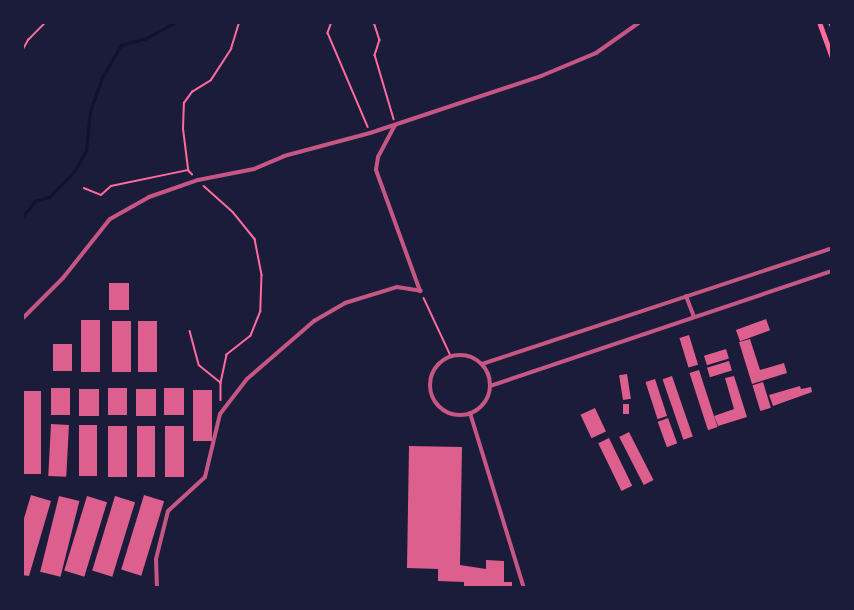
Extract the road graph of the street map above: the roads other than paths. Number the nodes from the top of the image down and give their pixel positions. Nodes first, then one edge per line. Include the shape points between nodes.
1 (640, 22) edge
2 (819, 22) edge
3 (831, 57) edge
4 (395, 124) junction
5 (831, 248) edge
6 (831, 271) edge
7 (686, 296) junction
8 (694, 318) junction
9 (22, 319) edge
10 (482, 364) junction
11 (490, 386) junction
12 (470, 413) junction
13 (157, 588) edge
14 (524, 588) edge

1 - 4 street via 596,53 541,76
2 - 3 main road
4 - 9 street via 284,156 254,170 198,180 149,197 110,219 63,278
4 - 13 street via 378,157 376,170 421,291 397,287 345,303 314,321 247,379 220,414 205,477 168,511 156,560
5 - 7 street
6 - 8 street
7 - 8 street
7 - 10 street
8 - 11 street
10 - 11 street
10 - 12 street via 462,355 451,356 441,361 430,380 436,403 458,415
11 - 12 street via 487,397
12 - 14 street

